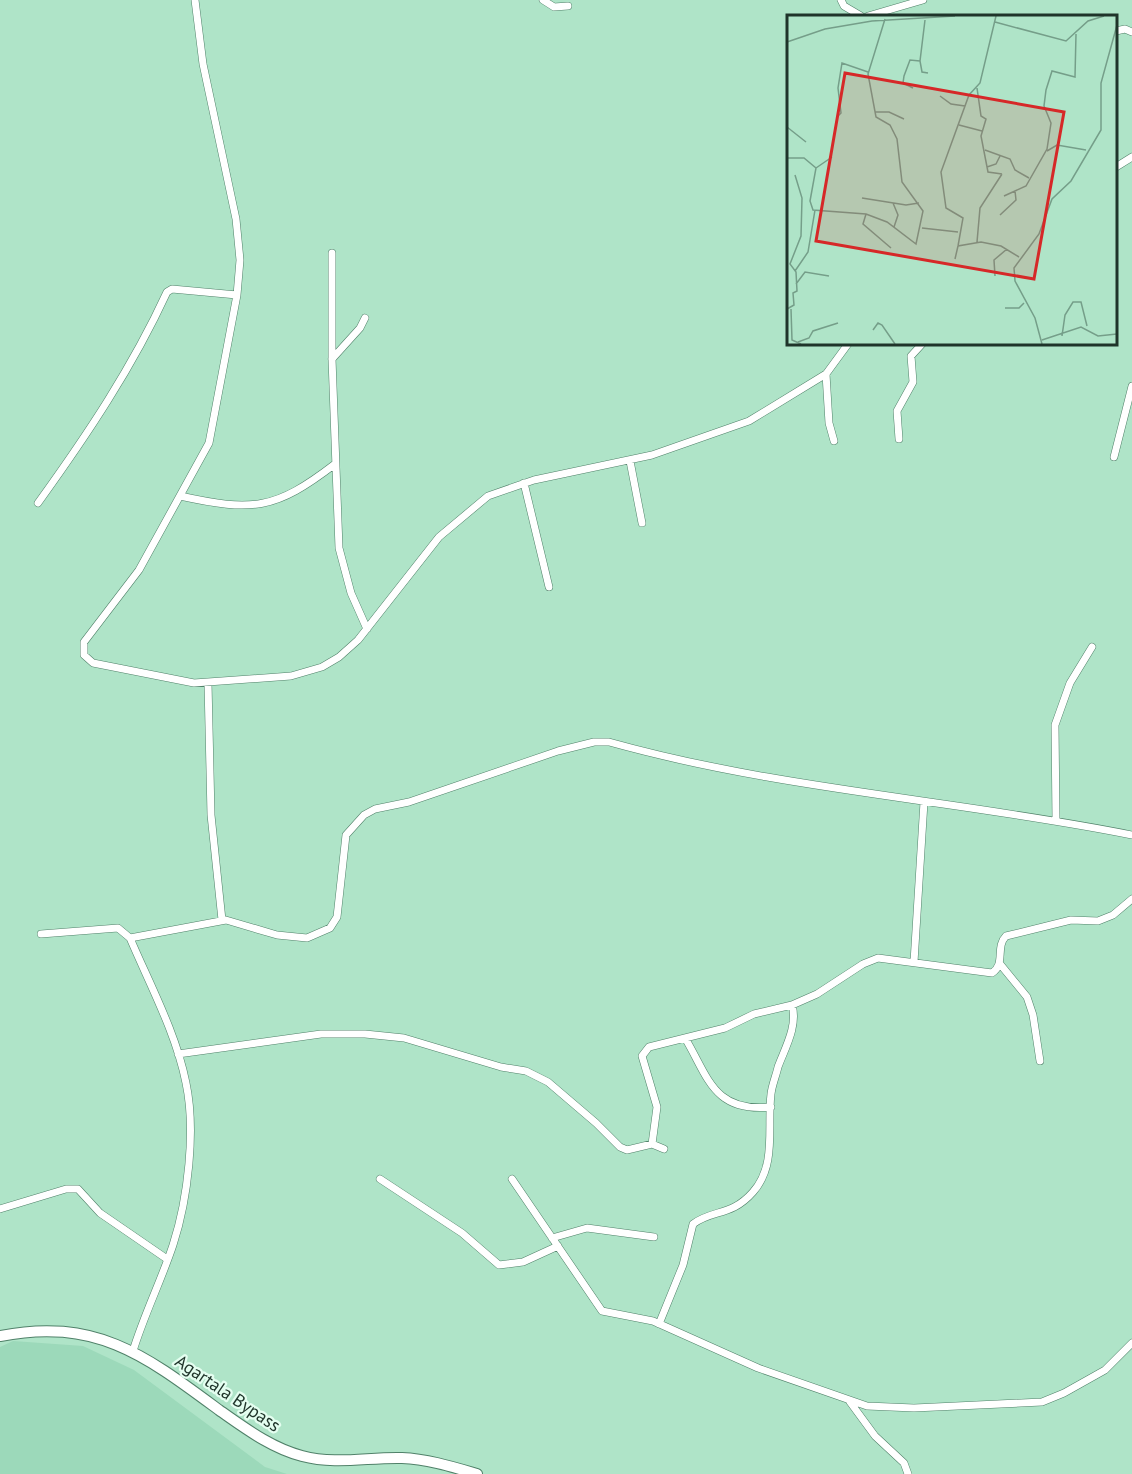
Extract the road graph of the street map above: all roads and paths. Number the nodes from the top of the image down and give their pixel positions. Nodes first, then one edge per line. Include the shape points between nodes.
1 (195, 0) edge
2 (543, 0) edge
3 (841, 0) edge
4 (923, 0) edge
5 (568, 6) dead end
6 (859, 15) edge
7 (871, 15) edge
8 (1117, 31) edge
9 (1132, 32) edge
10 (1132, 157) edge
11 (1117, 166) edge
12 (332, 253) dead end
13 (237, 295) junction
14 (365, 318) dead end
15 (847, 345) edge
16 (921, 345) edge
17 (332, 359) junction
18 (826, 374) junction
19 (1132, 386) edge
20 (899, 439) dead end
21 (834, 441) dead end
22 (1114, 457) dead end
23 (630, 461) junction
24 (335, 464) junction
25 (524, 483) junction
26 (180, 496) junction
27 (38, 503) dead end
28 (642, 523) dead end
29 (549, 587) dead end
30 (367, 629) junction
31 (1092, 647) dead end
32 (208, 683) junction
33 (924, 802) junction
34 (1056, 820) junction
35 (1132, 835) edge
36 (1132, 899) edge
37 (222, 920) junction
38 (41, 934) dead end
39 (130, 938) junction
40 (914, 962) junction
41 (1000, 964) junction
42 (792, 1005) junction
43 (685, 1038) junction
44 (178, 1054) junction
45 (1040, 1061) dead end
46 (771, 1107) junction
47 (652, 1144) junction
48 (664, 1149) dead end
49 (380, 1179) dead end
50 (512, 1179) dead end
51 (0, 1209) edge
52 (654, 1237) dead end
53 (552, 1238) junction
54 (558, 1246) junction
55 (167, 1259) junction
56 (659, 1324) junction
57 (0, 1336) edge
58 (1132, 1343) edge
59 (132, 1351) junction
60 (850, 1401) junction
61 (477, 1474) edge
62 (908, 1474) edge

1 - 13 street via 202,56 236,219 240,260
2 - 5 street via 554,7
3 - 6 street
4 - 7 street
8 - 9 street
10 - 11 street
12 - 17 street
13 - 26 street via 211,436
13 - 27 street via 172,289 167,292 111,399
14 - 17 street
15 - 18 street
16 - 20 street via 911,356 914,382 897,411
17 - 24 street
18 - 21 street
18 - 23 street via 749,421
19 - 22 street
23 - 25 street
23 - 28 street
24 - 26 street via 303,487 264,505 227,506
24 - 30 street via 339,548 351,593
25 - 29 street
25 - 30 street via 488,496 448,529
26 - 32 street via 127,589 87,638 83,650 89,661 113,668
30 - 32 street via 339,657 305,674
31 - 34 street via 1070,683 1055,725
32 - 37 street via 211,815
33 - 34 street
33 - 37 street via 830,789 594,742 364,815 346,835 337,917 330,928 317,935 290,938
33 - 40 street
34 - 35 street
36 - 41 street via 1113,915 1098,921 1071,920 1006,936 1000,945
37 - 39 street
38 - 39 street via 118,928
39 - 44 street
40 - 41 street via 984,973 992,973
40 - 42 street via 885,957 870,960
41 - 45 street via 1027,997
42 - 43 street
42 - 46 street via 794,1024 774,1081
43 - 46 street via 714,1090 751,1107
43 - 47 street via 643,1052 657,1107
44 - 47 street via 314,1035 404,1038 526,1071 553,1086 620,1147 627,1150
44 - 55 street via 189,1102 188,1160 179,1221
46 - 56 street via 770,1152 764,1175 742,1203 693,1224 683,1265
47 - 48 street
49 - 54 street via 462,1233 499,1265 524,1262
50 - 53 street
51 - 55 street via 78,1189 100,1213
52 - 53 street via 587,1228
53 - 54 street
54 - 56 street via 602,1311
55 - 59 street
56 - 60 street via 758,1368
57 - 59 highway, Agartala Bypass via 78,1333
58 - 60 street via 1105,1370 1042,1402 887,1408
59 - 61 highway, Agartala Bypass via 256,1435 286,1450 336,1461 417,1460
60 - 62 street via 875,1436 904,1463

